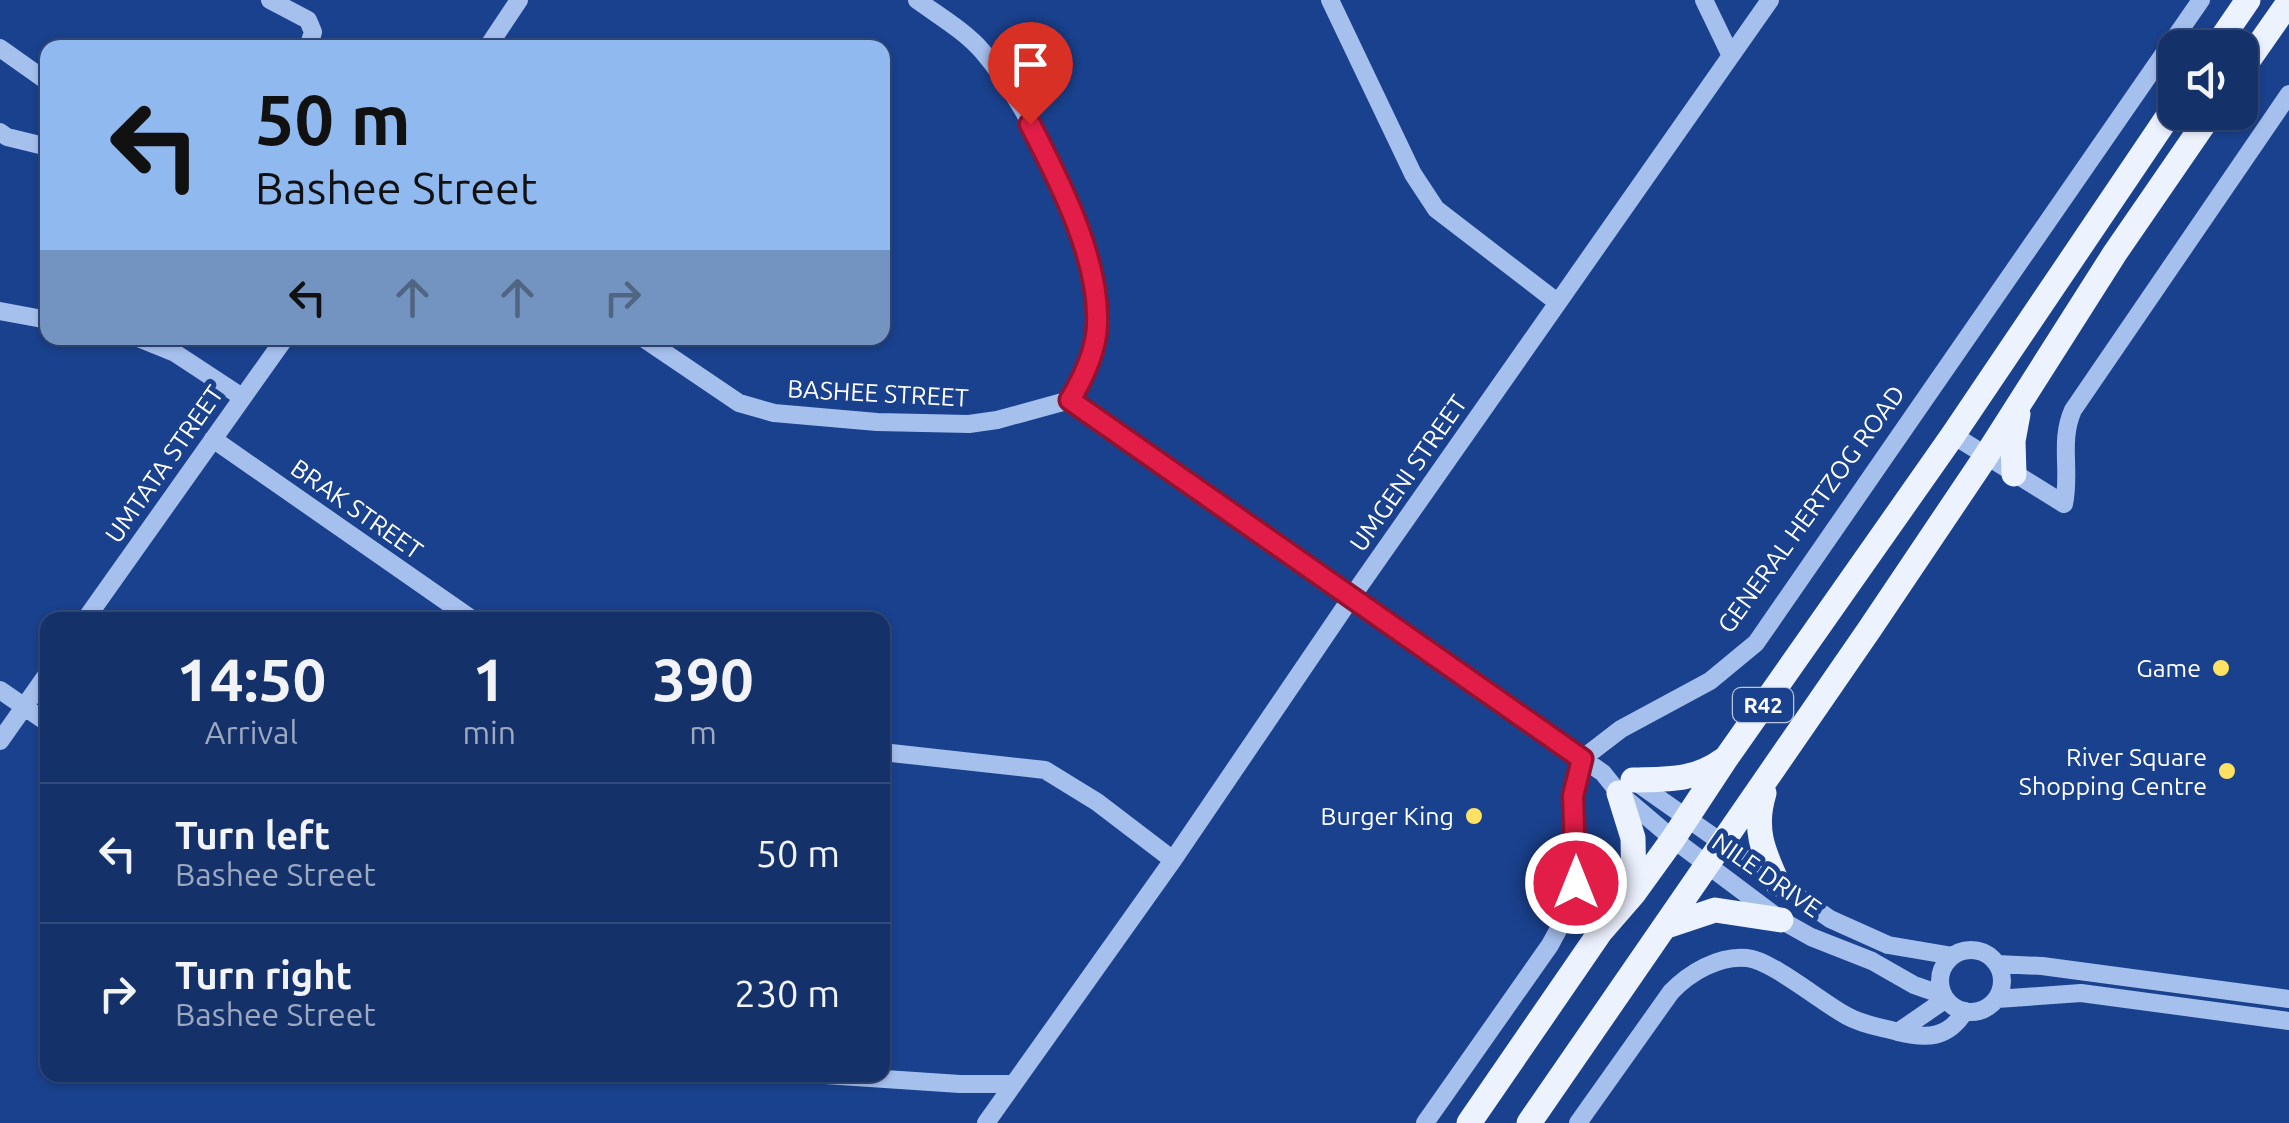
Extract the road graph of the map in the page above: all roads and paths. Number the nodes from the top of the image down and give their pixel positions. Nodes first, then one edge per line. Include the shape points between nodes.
1 (270, 0) edge
2 (519, 0) edge
3 (917, 0) edge
4 (1330, 0) edge
5 (1704, 0) edge
6 (1770, 0) edge
7 (2202, 0) edge
8 (2248, 0) edge
9 (2289, 2) edge
10 (2227, 30) edge
11 (311, 40) edge
12 (492, 40) edge
13 (2258, 46) edge
14 (0, 48) edge
15 (1731, 56) junction
16 (40, 76) edge
17 (2289, 94) edge
18 (2159, 130) edge
19 (2199, 130) edge
20 (0, 132) edge
21 (40, 144) edge
22 (1558, 302) junction
23 (0, 311) edge
24 (40, 318) edge
25 (154, 345) edge
26 (280, 345) edge
27 (653, 345) edge
28 (242, 398) junction
29 (1070, 400) junction
30 (2019, 404) junction
31 (1953, 434) junction
32 (213, 439) junction
33 (1986, 456) junction
34 (2016, 476) junction
35 (1965, 485) junction
36 (1351, 598) junction
37 (91, 612) edge
38 (461, 612) edge
39 (40, 684) edge
40 (0, 690) edge
41 (24, 707) junction
42 (40, 718) edge
43 (0, 741) edge
44 (890, 753) edge
45 (1727, 757) junction
46 (1582, 759) junction
47 (1769, 774) junction
48 (1618, 782) junction
49 (1680, 828) junction
50 (1715, 853) junction
51 (1173, 860) junction
52 (1778, 884) junction
53 (1634, 894) junction
54 (1781, 920) junction
55 (1666, 926) junction
56 (1953, 956) junction
57 (1997, 964) junction
58 (1944, 997) junction
59 (2289, 998) edge
60 (1996, 999) junction
61 (1965, 1012) junction
62 (2289, 1021) edge
63 (1898, 1032) junction
64 (890, 1079) edge
65 (1014, 1084) junction
66 (986, 1123) edge
67 (1425, 1123) edge
68 (1469, 1123) edge
69 (1529, 1123) edge
70 (1578, 1123) edge

1 - 11 street via 308,20
2 - 12 street
3 - 29 street via 984,52 1019,103 1066,198 1097,313 1089,362
4 - 22 street via 1436,209
5 - 15 street
6 - 15 street, UMGENI STREET
7 - 46 street, GENERAL HERTZOG ROAD via 1756,644 1710,681 1621,728
8 - 10 main road
9 - 13 main road
14 - 16 street
15 - 22 street, UMGENI STREET
17 - 34 street via 2073,410 2065,430 2070,475 2064,504
18 - 31 main road, R42
19 - 30 main road, R42
20 - 21 street
22 - 36 street, UMGENI STREET
23 - 24 street
25 - 28 street
26 - 28 street, UMTATA STREET
27 - 29 street, BASHEE STREET via 740,403 774,413 969,424
28 - 32 street, UMTATA STREET
29 - 36 street
30 - 33 main road, R42
30 - 34 main road via 2012,441
31 - 33 street
31 - 45 main road, R42
32 - 37 street, UMTATA STREET
32 - 38 street, BRAK STREET
33 - 34 street
33 - 35 main road, R42
34 - 35 main road via 2008,483
35 - 47 main road, R42
36 - 46 street
36 - 51 street, UMGENI STREET
39 - 41 street
40 - 41 street
41 - 42 street
41 - 43 street
44 - 51 street via 1045,770
45 - 48 main road via 1688,778
45 - 49 main road, R42
46 - 48 street
46 - 67 street via 1573,796 1577,873 1570,906
47 - 50 main road, R42
47 - 52 main road via 1757,829
48 - 49 street
48 - 53 main road via 1632,831
49 - 50 street, NILE DRIVE
49 - 53 main road, R42
50 - 52 street, NILE DRIVE
50 - 54 street, NILE DRIVE
50 - 55 main road, R42
51 - 65 street, UMGENI STREET
52 - 56 street, NILE DRIVE via 1872,939
53 - 68 main road, R42
54 - 55 main road via 1716,910
54 - 58 street, NILE DRIVE
55 - 69 main road, R42
56 - 57 street, NILE DRIVE via 1976,950
56 - 58 street via 1940,974
57 - 59 street, NILE DRIVE
57 - 60 street via 2002,982
58 - 61 street, NILE DRIVE
58 - 63 street
60 - 61 street
60 - 62 street via 2081,992
61 - 63 street via 1938,1035
63 - 70 street via 1853,1019 1765,963 1730,958 1671,992
64 - 65 street
65 - 66 street, UMGENI STREET

